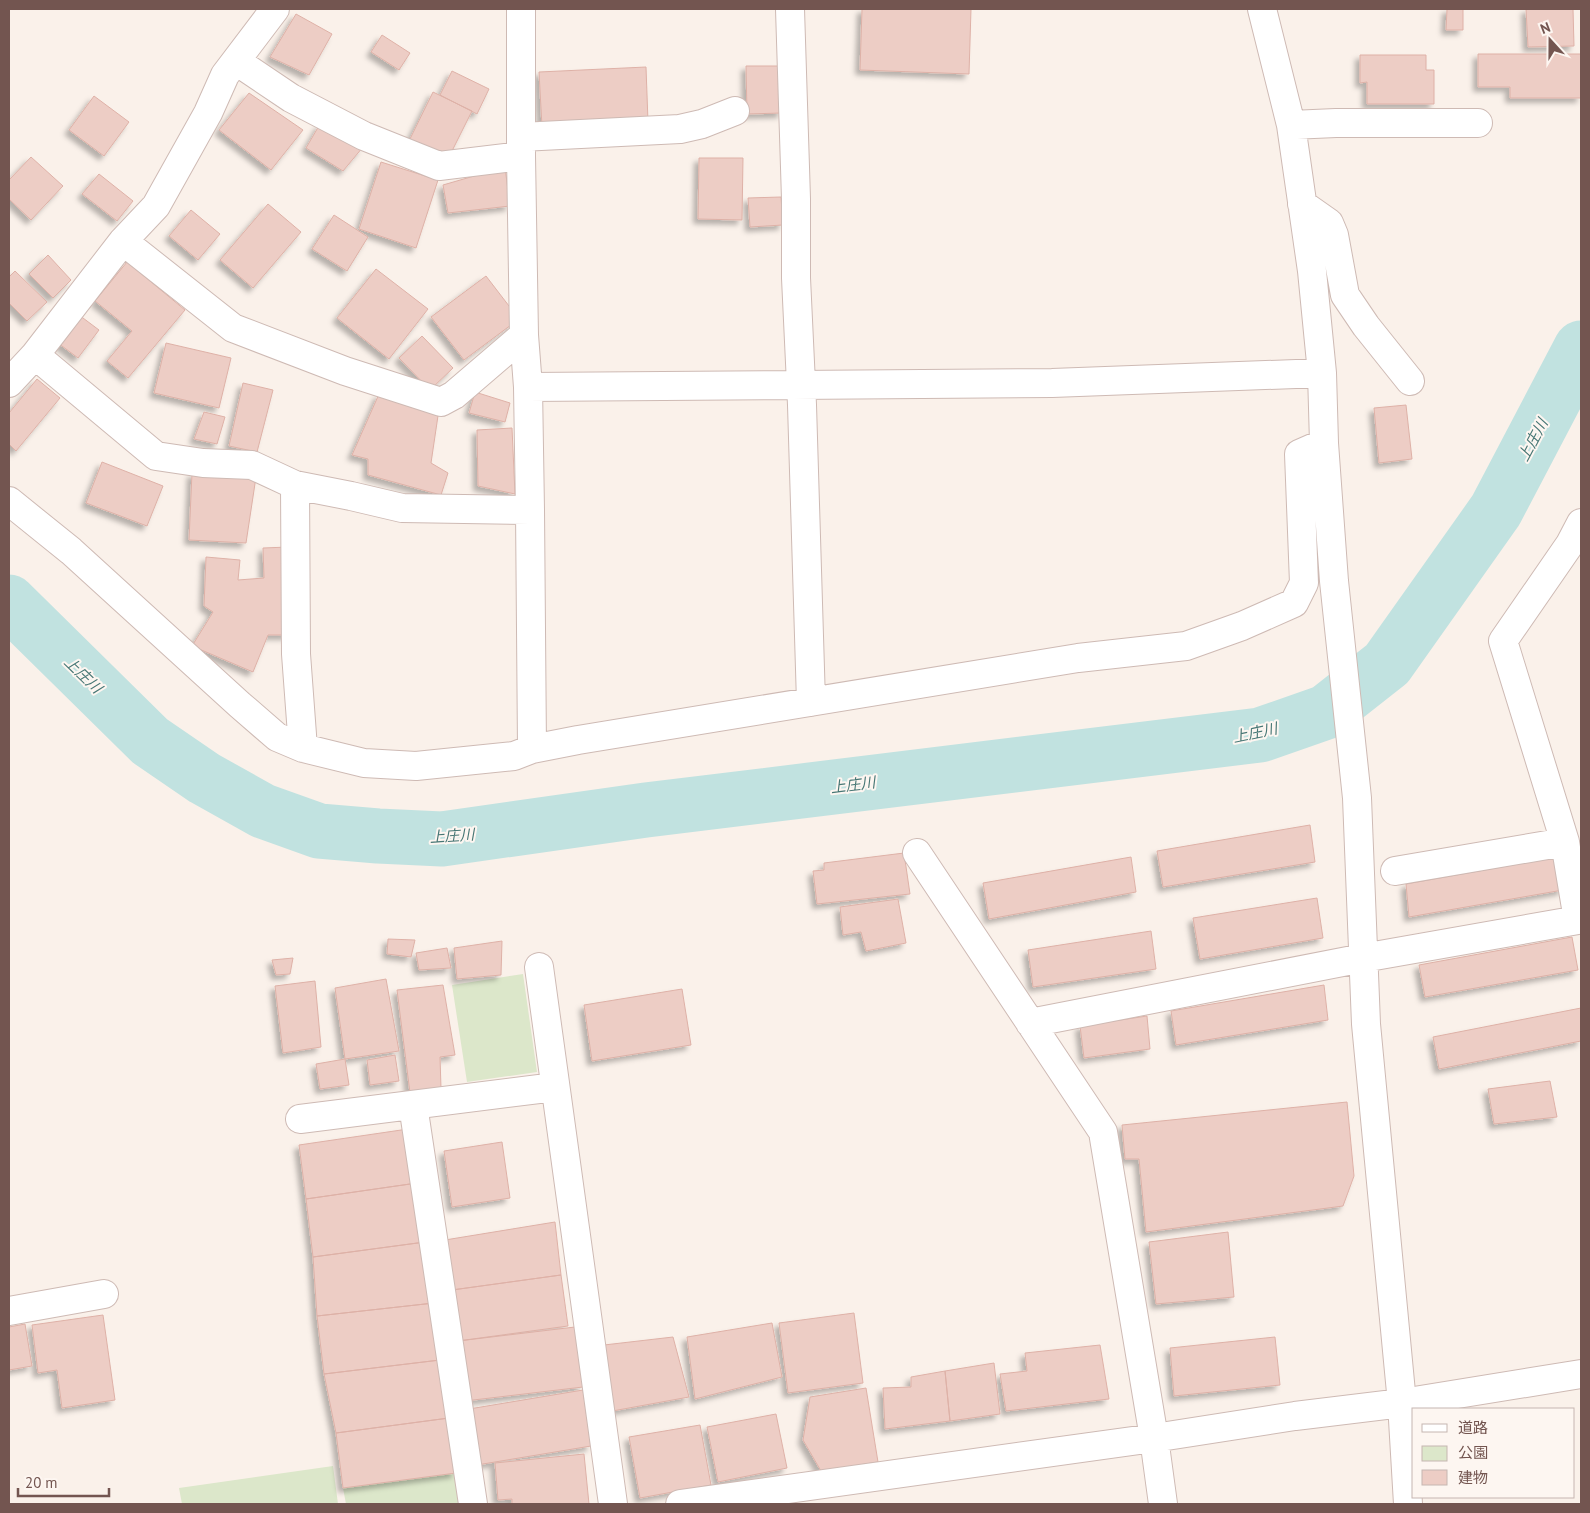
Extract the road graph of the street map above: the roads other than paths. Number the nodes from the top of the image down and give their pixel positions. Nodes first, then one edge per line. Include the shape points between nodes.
1 (275, 9) edge
2 (521, 9) edge
3 (790, 9) edge
4 (1262, 9) edge
5 (236, 61) junction
6 (735, 111) dead end
7 (1478, 122) dead end
8 (1291, 125) junction
9 (521, 146) junction
10 (1302, 204) junction
11 (123, 241) junction
12 (524, 335) junction
13 (35, 355) junction
14 (1322, 373) junction
15 (1410, 381) dead end
16 (9, 384) edge
17 (801, 385) junction
18 (528, 387) junction
19 (1324, 443) junction
20 (295, 485) junction
21 (9, 500) edge
22 (530, 510) junction
23 (1580, 532) edge
24 (811, 702) junction
25 (303, 748) junction
26 (532, 749) junction
27 (1565, 842) junction
28 (917, 852) dead end
29 (1395, 871) dead end
30 (1579, 927) edge
31 (1363, 958) junction
32 (539, 967) dead end
33 (1030, 1023) junction
34 (555, 1087) junction
35 (413, 1105) junction
36 (300, 1119) dead end
37 (104, 1294) dead end
38 (9, 1310) edge
39 (1581, 1374) edge
40 (1402, 1403) junction
41 (1154, 1438) junction
42 (473, 1504) edge
43 (613, 1504) edge
44 (680, 1504) edge
45 (1163, 1504) edge
46 (1408, 1504) edge

1 - 5 street
2 - 9 street
3 - 17 street
4 - 8 street
5 - 9 street via 291,98 364,136 439,166
5 - 11 street via 225,75 208,113 156,206
6 - 9 street via 680,129
7 - 8 street
8 - 10 street
9 - 12 street
10 - 14 street
10 - 15 street via 1329,223 1345,295
11 - 12 street via 233,328 345,371 441,402 454,395
11 - 13 street
12 - 18 street
13 - 16 street
13 - 20 street via 156,456 203,463 252,464
14 - 17 street via 1052,383
14 - 19 street
17 - 18 street
17 - 24 street
18 - 22 street
19 - 24 street via 1299,454 1304,583 1294,604 1186,646 1078,658
19 - 31 street via 1334,581 1357,798
20 - 22 street via 402,508
20 - 25 street via 296,654
21 - 25 street via 71,551 277,737
22 - 26 street
23 - 27 street via 1503,641
24 - 26 street
25 - 26 street via 364,763 416,766 514,756
27 - 29 street
27 - 30 street
28 - 33 street
30 - 31 street
31 - 33 street
31 - 40 street via 1366,1024
32 - 34 street
33 - 41 street via 1103,1132
34 - 35 street
34 - 43 street
35 - 36 street
35 - 42 street
37 - 38 street
39 - 40 street
40 - 41 street
40 - 46 street
41 - 44 street
41 - 45 street

